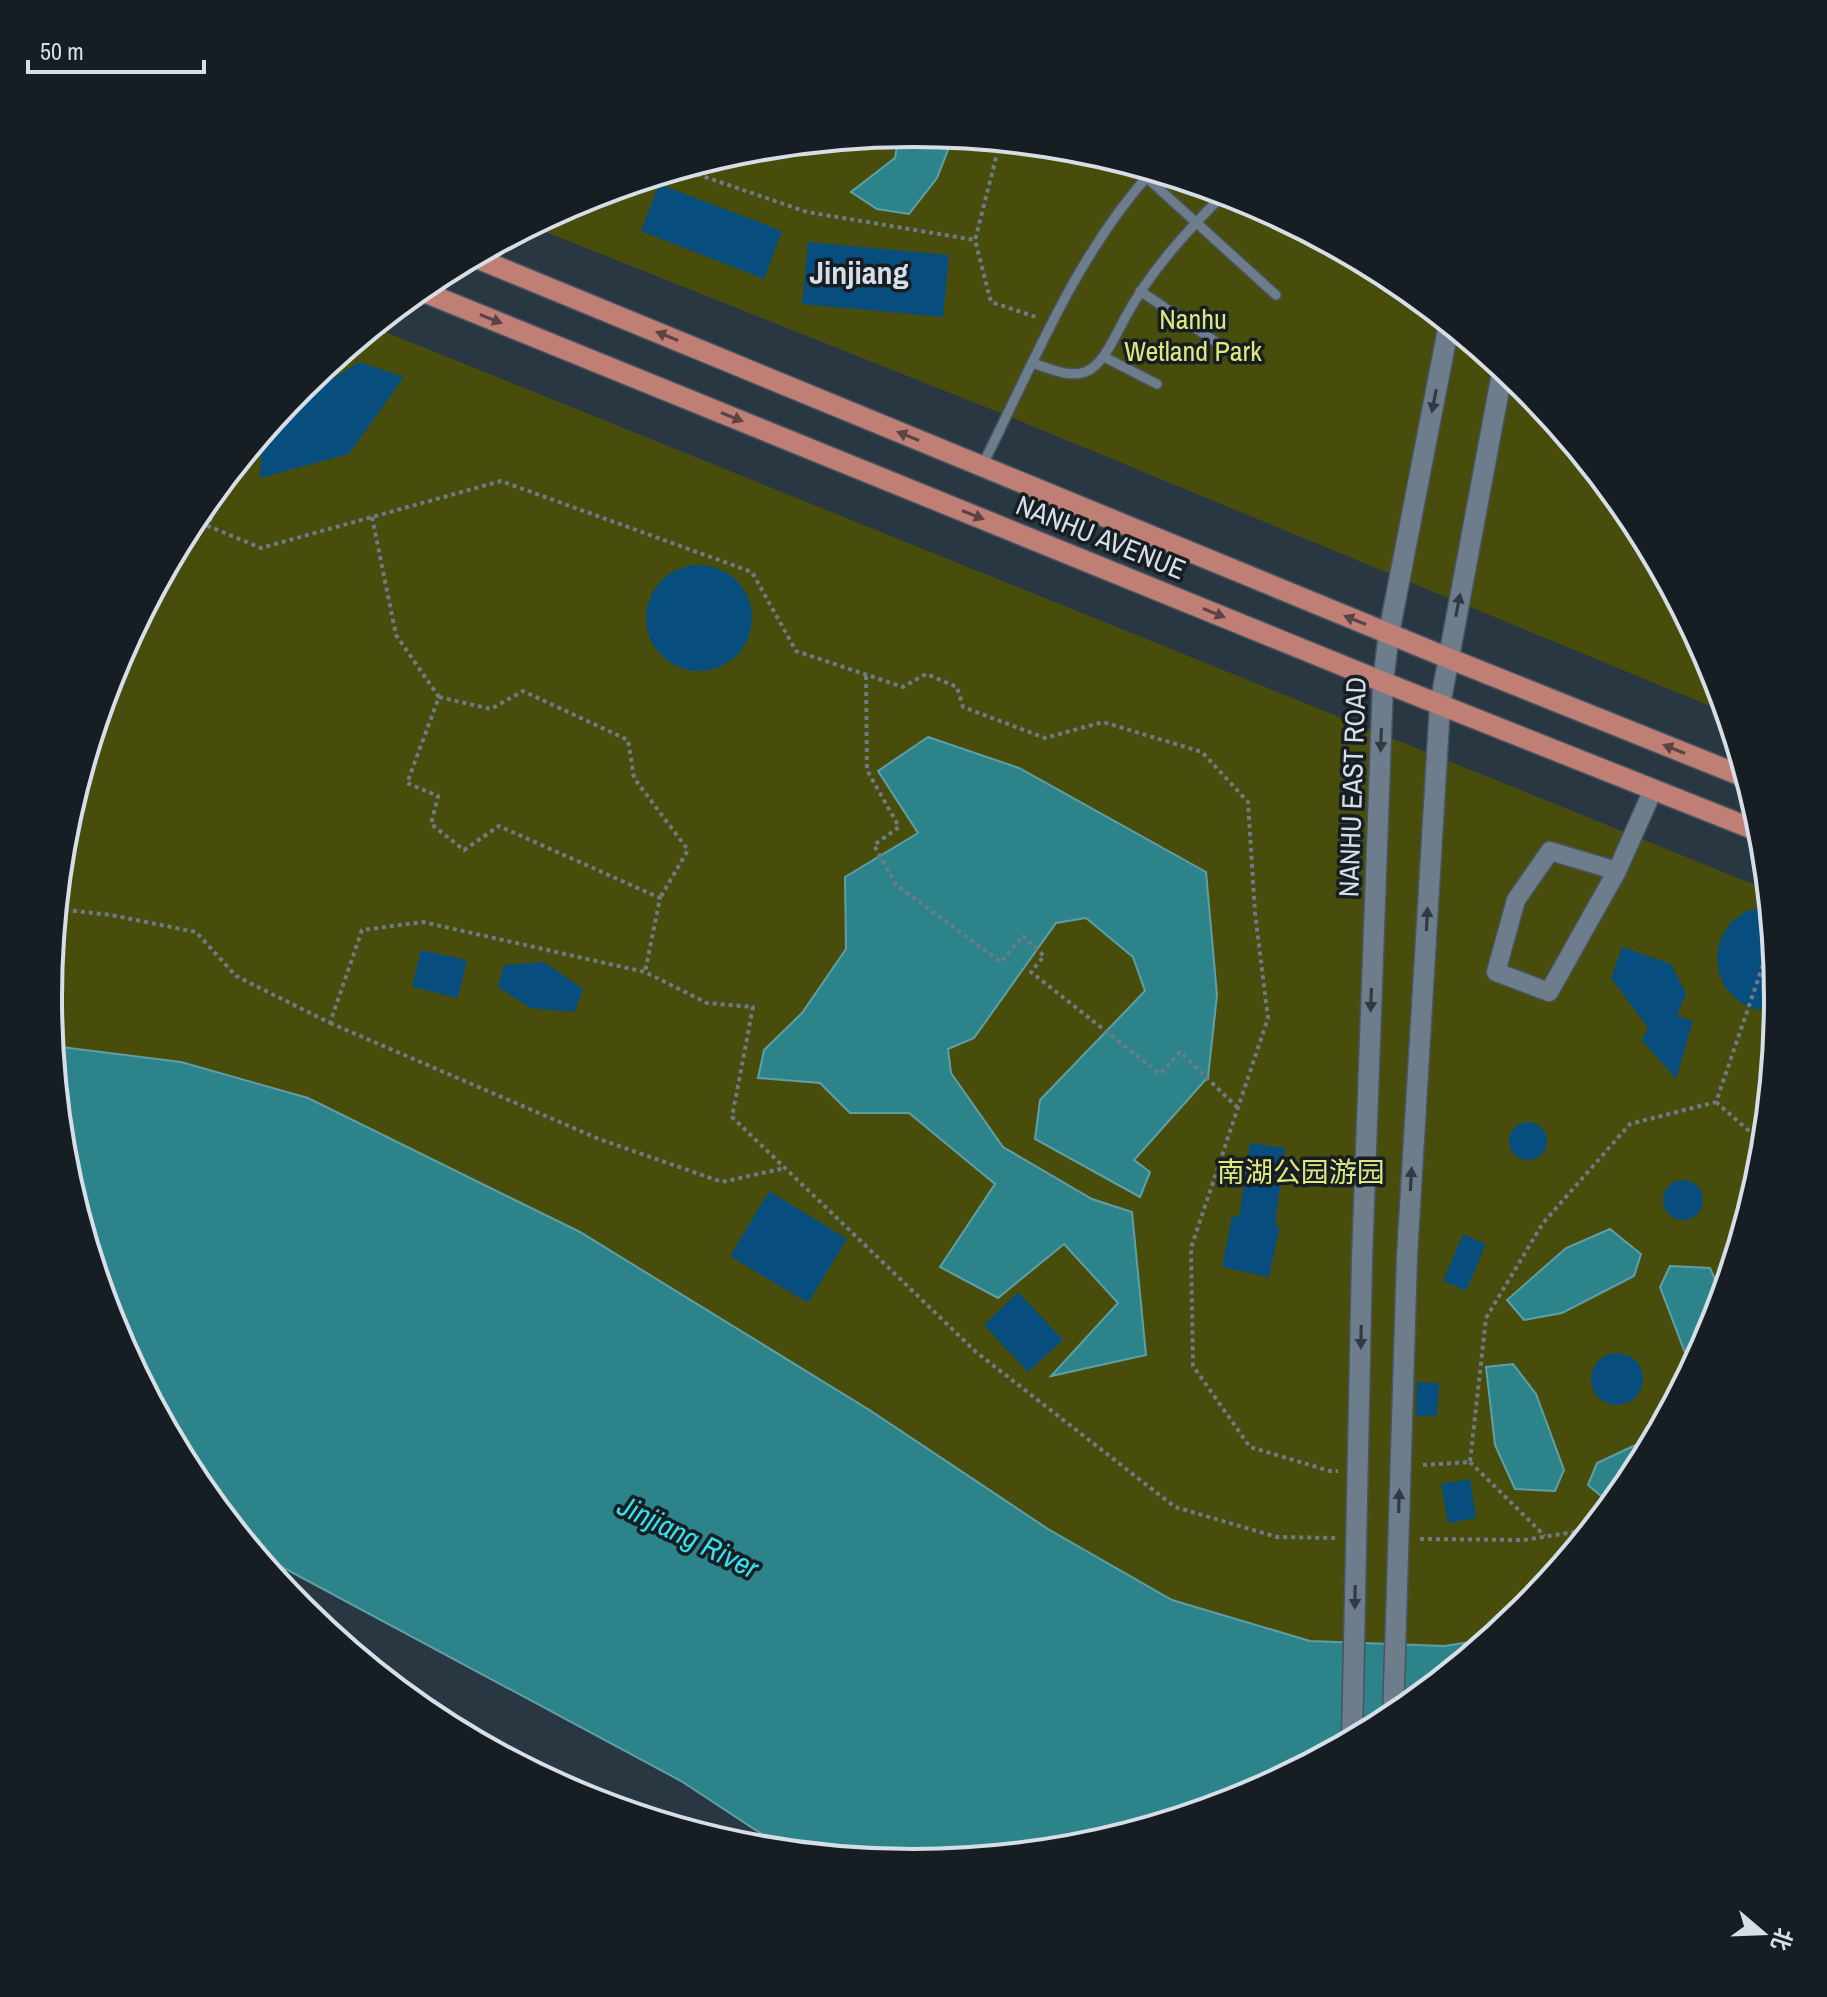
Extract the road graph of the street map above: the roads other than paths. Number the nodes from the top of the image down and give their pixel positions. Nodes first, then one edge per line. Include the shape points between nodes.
1 (1145, 179) edge
2 (1158, 183) edge
3 (1215, 203) edge
4 (1195, 222) junction
5 (486, 262) edge
6 (1140, 291) junction
7 (1276, 295) dead end
8 (433, 296) edge
9 (1447, 335) edge
10 (1228, 350) dead end
11 (1104, 357) junction
12 (1032, 363) junction
13 (1500, 382) edge
14 (1157, 384) dead end
15 (982, 466) junction
16 (1389, 633) junction
17 (1448, 658) junction
18 (1383, 682) junction
19 (1440, 705) junction
20 (1734, 773) edge
21 (1653, 790) junction
22 (1748, 827) edge
23 (1617, 871) junction
24 (1394, 1701) edge
25 (1352, 1728) edge

1 - 12 lane via 1109,226
2 - 4 lane
3 - 4 lane
4 - 6 lane
4 - 7 lane
15 -> 5 main road, NANHU AVENUE
6 - 10 lane
6 - 11 lane
8 -> 18 main road, NANHU AVENUE
9 -> 16 main road, NANHU EAST ROAD
11 - 12 lane via 1088,372 1070,375
11 - 14 lane
12 - 15 lane
17 -> 13 main road
16 -> 15 main road, NANHU AVENUE
16 - 17 main road, NANHU AVENUE
16 - 18 main road, NANHU EAST ROAD
17 - 19 main road
20 -> 17 main road, NANHU AVENUE
18 - 19 main road, NANHU AVENUE
18 -> 25 main road, NANHU EAST ROAD, bridge via 1362,1259
19 - 21 main road, NANHU AVENUE
24 -> 19 main road, bridge via 1407,1256
21 - 22 main road, NANHU AVENUE
21 - 23 street
23 - 23 street via 1549,992 1496,972 1516,900 1550,851

